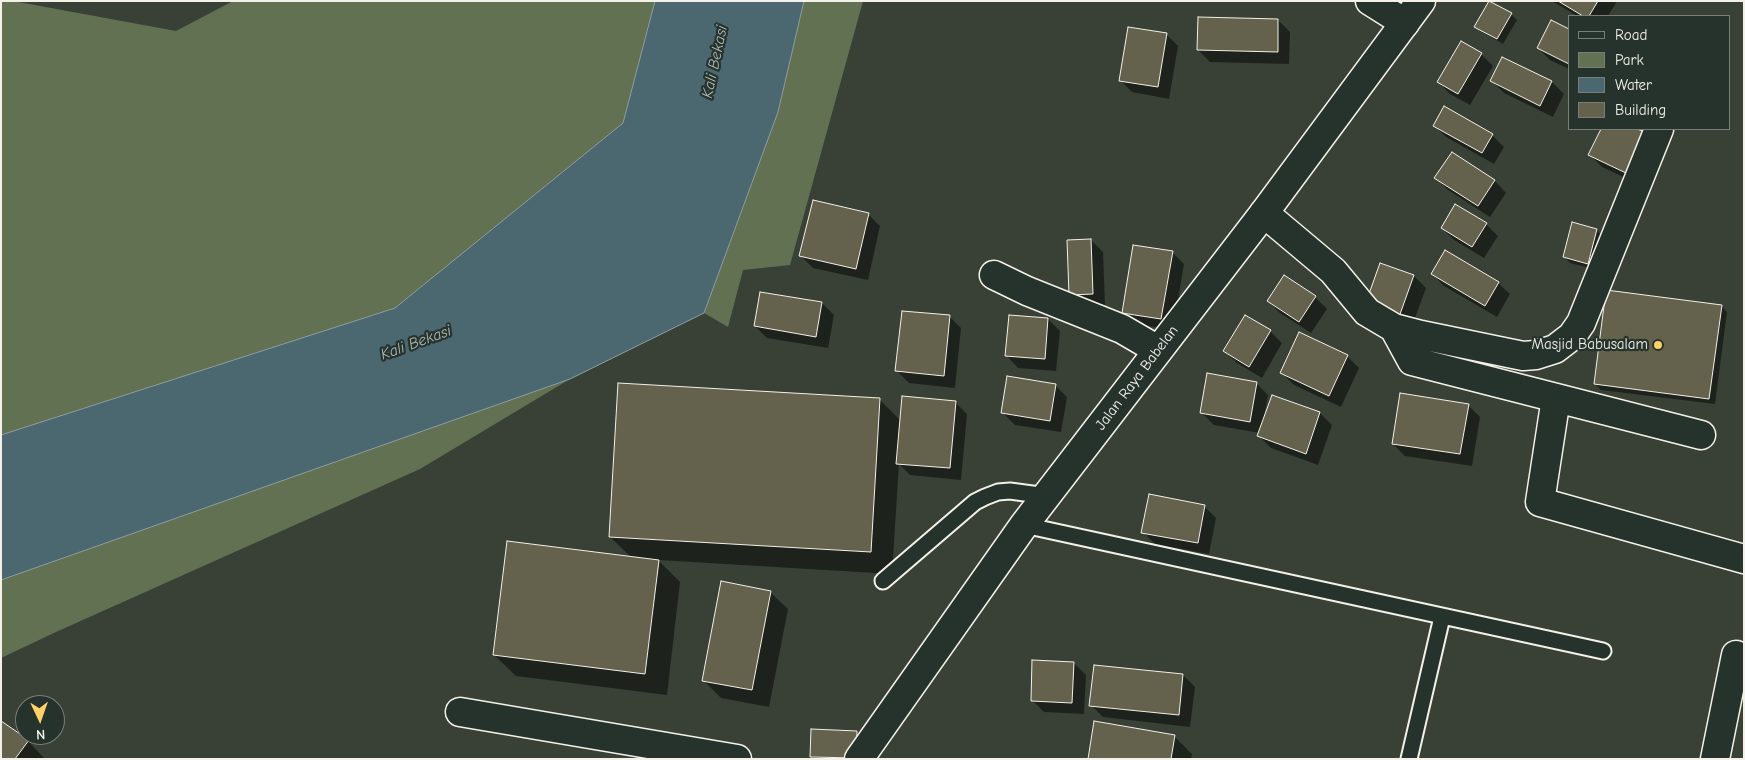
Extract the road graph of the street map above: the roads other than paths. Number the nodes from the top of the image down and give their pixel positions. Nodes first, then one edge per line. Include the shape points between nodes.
1 (1370, 1) edge
2 (1421, 1) edge
3 (1405, 23) junction
4 (1659, 130) edge
5 (1264, 213) junction
6 (994, 275) dead end
7 (1394, 328) junction
8 (1158, 350) junction
9 (1556, 398) junction
10 (1701, 435) dead end
11 (1047, 496) junction
12 (1024, 525) junction
13 (1744, 559) edge
14 (883, 581) dead end
15 (1442, 617) junction
16 (1602, 651) dead end
17 (1744, 658) edge
18 (460, 712) dead end
19 (737, 759) edge
20 (859, 759) edge
21 (1409, 759) edge
22 (1715, 759) edge

1 - 3 street
2 - 3 street, Jalan Raya Babelan
3 - 5 street, Jalan Raya Babelan
4 - 7 street via 1581,323 1572,336 1555,349 1523,356
5 - 7 street via 1333,272 1367,312
5 - 8 street, Jalan Raya Babelan
6 - 8 street via 1122,329
7 - 9 street via 1412,361
8 - 11 street, Jalan Raya Babelan
9 - 10 street
9 - 13 street via 1540,502
11 - 12 street, Jalan Raya Babelan
11 - 14 lane via 1010,491 985,496
12 - 15 lane
12 - 20 street, Jalan Raya Babelan
15 - 16 lane
15 - 21 lane
17 - 22 street via 1736,655
18 - 19 street

